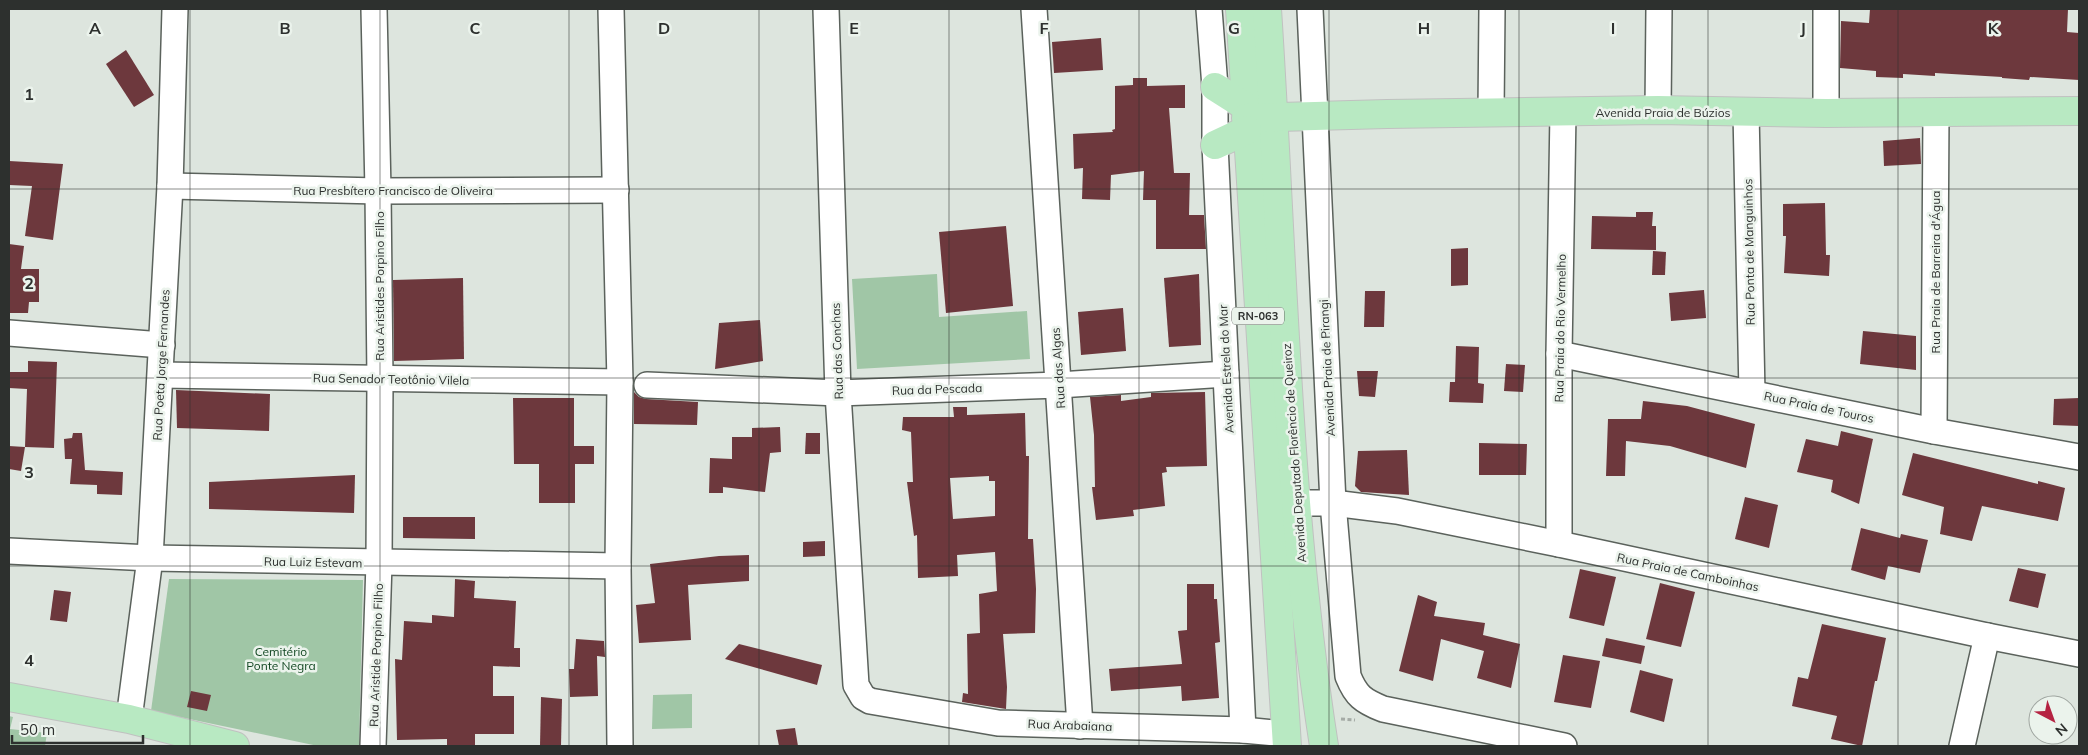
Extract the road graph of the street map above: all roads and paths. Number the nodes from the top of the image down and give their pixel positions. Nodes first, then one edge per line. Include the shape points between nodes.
1 (175, 9) edge
2 (374, 9) edge
3 (611, 9) edge
4 (826, 9) edge
5 (1034, 9) edge
6 (1209, 9) edge
7 (1240, 9) edge
8 (1266, 9) edge
9 (1310, 9) edge
10 (1492, 9) edge
11 (1659, 9) edge
12 (1826, 9) edge
13 (1215, 87) junction
14 (1658, 110) junction
15 (2079, 111) edge
16 (1491, 112) junction
17 (1563, 112) junction
18 (1746, 112) junction
19 (1936, 112) junction
20 (1826, 113) junction
21 (1316, 115) junction
22 (1274, 117) junction
23 (1246, 118) junction
24 (1215, 145) junction
25 (170, 186) junction
26 (616, 190) junction
27 (378, 191) junction
28 (9, 333) edge
29 (162, 344) junction
30 (1559, 354) junction
31 (1226, 374) junction
32 (161, 375) junction
33 (380, 380) junction
34 (620, 382) junction
35 (647, 384) dead end
36 (1059, 385) junction
37 (838, 392) junction
38 (1752, 393) junction
39 (1934, 431) junction
40 (2079, 457) edge
41 (1333, 503) junction
42 (1295, 504) junction
43 (1559, 544) junction
44 (9, 551) edge
45 (150, 558) junction
46 (379, 563) junction
47 (618, 566) junction
48 (1987, 636) junction
49 (2079, 654) edge
50 (859, 692) joint
51 (9, 697) edge
52 (129, 719) junction
53 (1080, 726) junction
54 (1243, 730) junction
55 (1286, 740) edge
56 (236, 746) edge
57 (373, 746) edge
58 (620, 746) edge
59 (1324, 746) edge
60 (1564, 746) edge
61 (1962, 746) edge

1 - 25 street, Rua Poeta Jorge Fernandes
2 - 27 street, Rua Aristides Porpino Filho
3 - 26 street
4 - 37 street, Rua das Conchas
5 - 36 street, Rua das Algas
6 - 13 street, Avenida Estrela do Mar
7 - 23 main road, RN-063
8 - 22 main road, Avenida Deputado Florêncio de Queiroz / RN-063
9 - 21 street, Avenida Praia de Pirangi
10 - 16 street
11 - 14 street
12 - 20 street
13 - 23 main road
13 - 24 street, Avenida Estrela do Mar
14 - 17 main road, Avenida Praia de Búzios
14 - 18 main road, Avenida Praia de Búzios
15 - 19 main road, Avenida Praia de Búzios
16 - 17 main road, Avenida Praia de Búzios
16 - 21 main road, Avenida Praia de Búzios
17 - 30 street, Rua Praia do Rio Vermelho
18 - 20 main road, Avenida Praia de Búzios
18 - 38 street, Rua Ponta de Manguinhos
19 - 20 main road, Avenida Praia de Búzios
19 - 39 street, Rua Praia de Barreira d'Água
21 - 22 main road, Avenida Praia de Búzios
21 - 41 street, Avenida Praia de Pirangi
22 - 23 main road, Avenida Praia de Búzios
22 - 42 main road, Avenida Deputado Florêncio de Queiroz / RN-063
23 - 24 main road
23 - 55 main road, RN-063
24 - 31 street, Avenida Estrela do Mar
25 - 27 street, Rua Presbítero Francisco de Oliveira
25 - 29 street, Rua Poeta Jorge Fernandes
26 - 27 street, Rua Presbítero Francisco de Oliveira
26 - 34 street
27 - 33 street, Rua Aristides Porpino Filho
28 - 29 street
29 - 32 street, Rua Poeta Jorge Fernandes
30 - 38 street, Rua Praia de Touros
30 - 43 street, Rua Praia do Rio Vermelho
31 - 36 street, Rua da Pescada
31 - 54 street, Avenida Estrela do Mar
32 - 33 street, Rua Senador Teotônio Vilela
32 - 45 street, Rua Poeta Jorge Fernandes
33 - 34 street, Rua Senador Teotônio Vilela
33 - 46 street, Rua Aristides Porpino Filho
34 - 47 street
35 - 37 street, Rua da Pescada
36 - 37 street, Rua da Pescada
36 - 53 street, Rua das Algas
37 - 50 street, Rua das Conchas via 856,685
38 - 39 street, Rua Praia de Touros
39 - 40 street, Rua Praia de Touros
41 - 42 street, Rua Praia de Camboinhas
41 - 43 street, Rua Praia de Camboinhas via 1397,511
41 - 60 street, Avenida Praia de Pirangi via 1348,676 1354,690 1366,702 1383,709
42 - 59 main road, Avenida Deputado Florêncio de Queiroz / RN-063
43 - 48 street, Rua Praia de Camboinhas
44 - 45 street, Rua Luiz Estevam
45 - 46 street, Rua Luiz Estevam
45 - 52 street, Rua Poeta Jorge Fernandes
46 - 47 street, Rua Luiz Estevam
46 - 57 street, Rua Aristide Porpino Filho
47 - 58 street
48 - 49 street, Rua Praia de Camboinhas
48 - 61 street
50 - 53 street, Rua Arabaiana via 870,701 926,712 998,723
51 - 52 main road
52 - 56 main road
53 - 54 street, Rua Arabaiana
54 - 55 street, Rua Arabaiana

